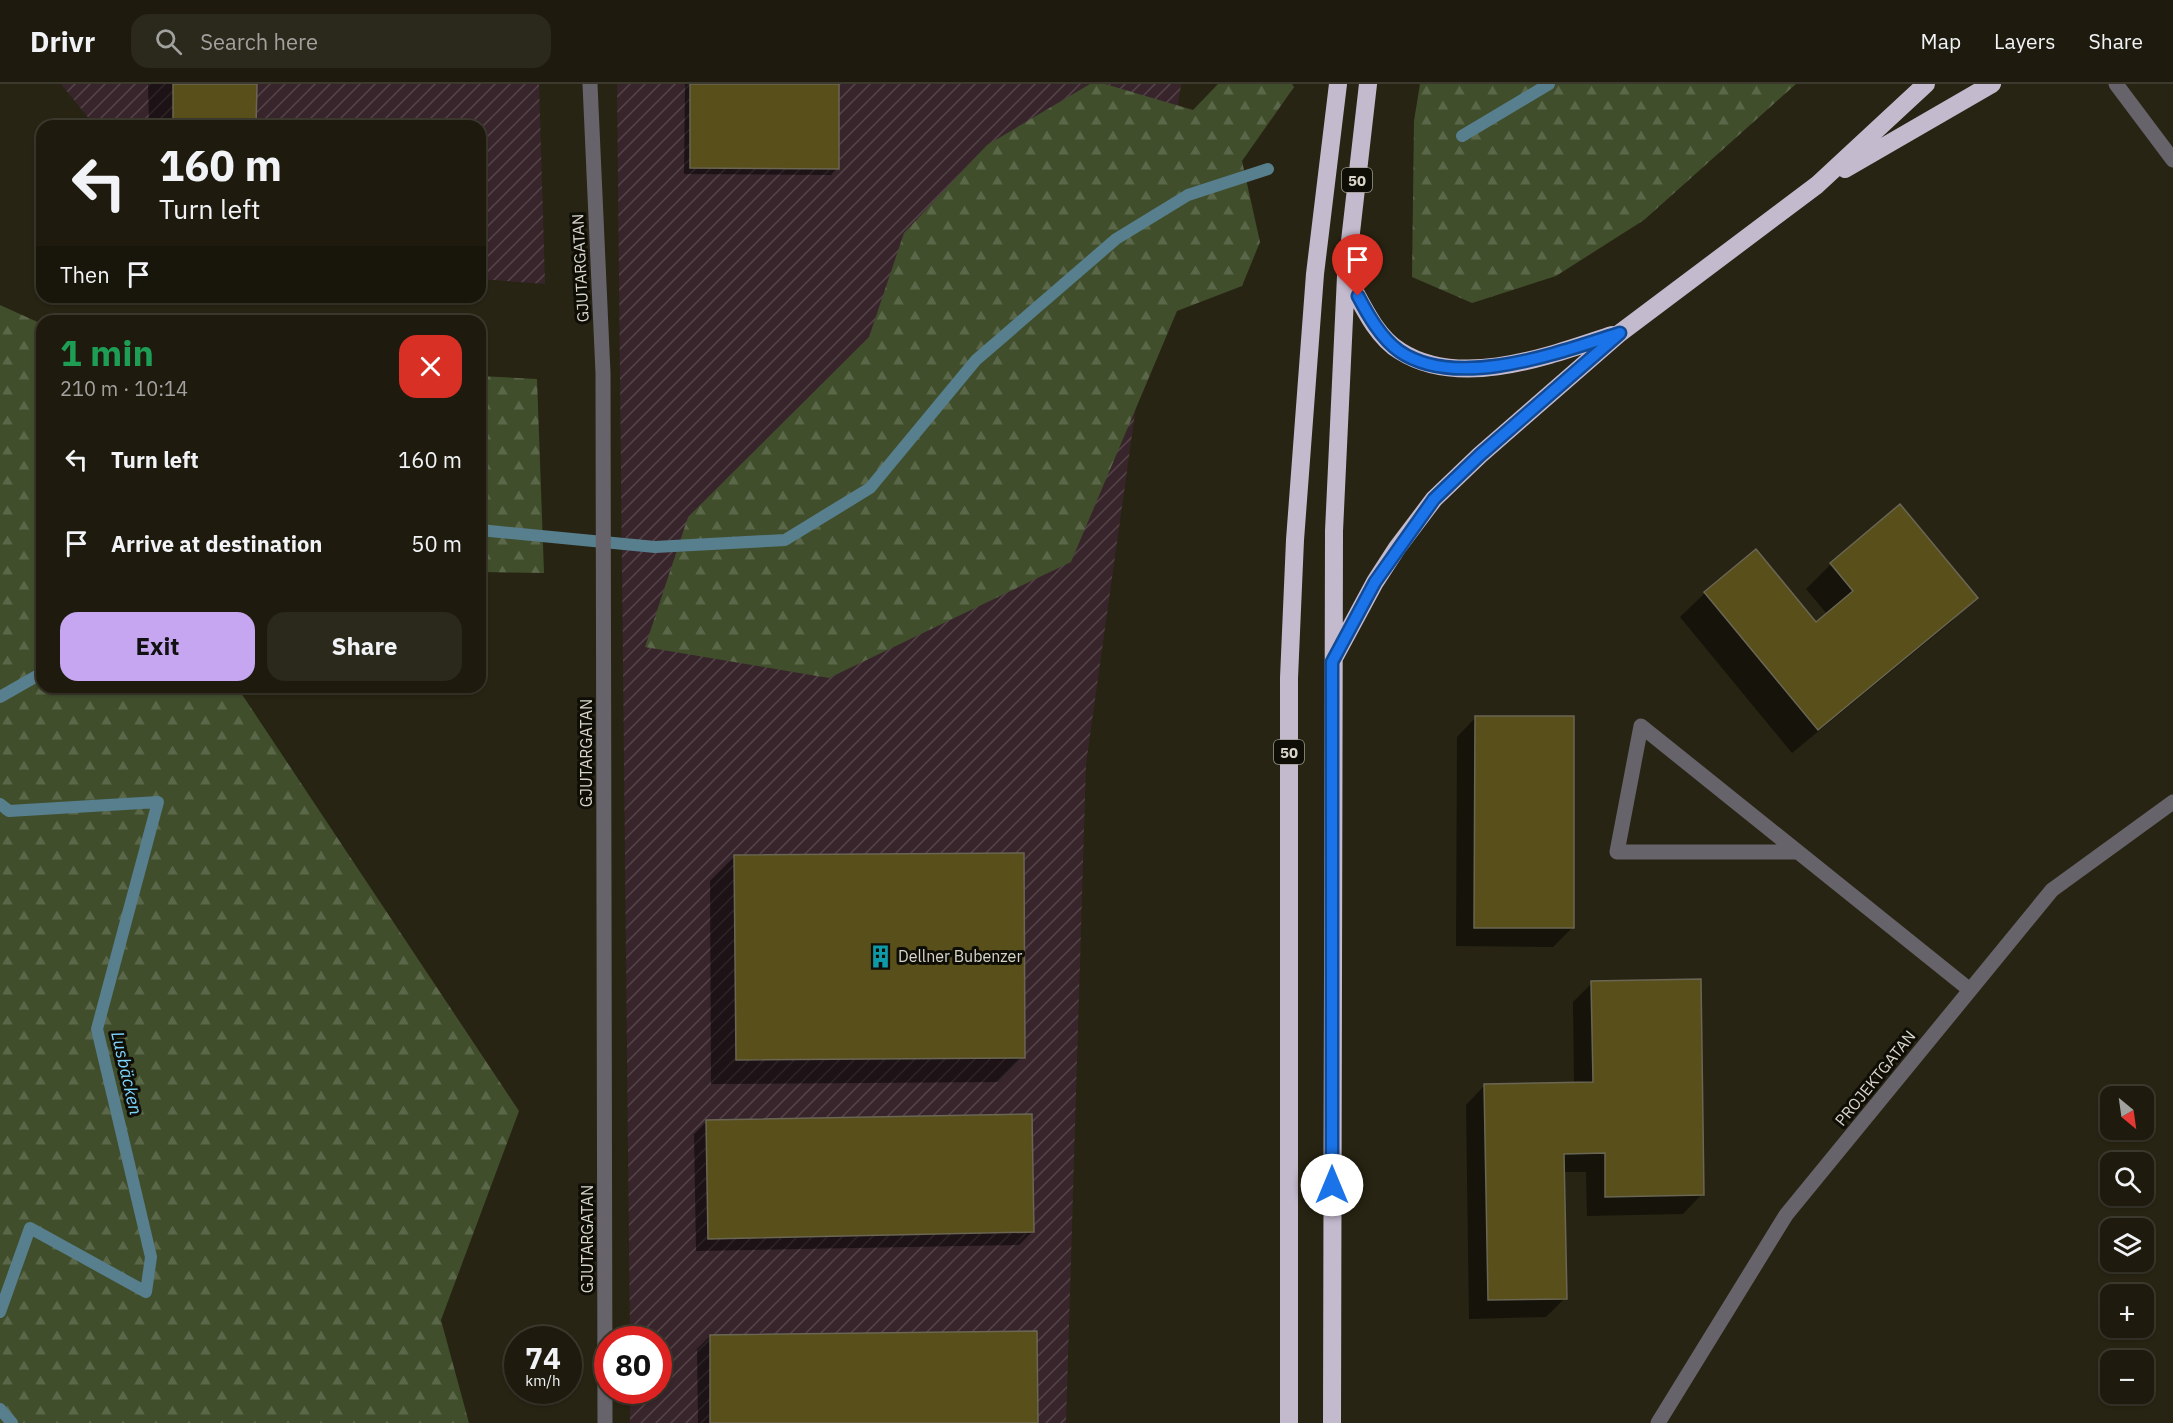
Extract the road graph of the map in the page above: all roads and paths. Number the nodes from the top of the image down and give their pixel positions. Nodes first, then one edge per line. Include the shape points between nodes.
1 (590, 84) edge
2 (1338, 84) edge
3 (1368, 84) edge
4 (1926, 84) edge
5 (1992, 84) edge
6 (2116, 84) edge
7 (2173, 160) edge
8 (1817, 185) junction
9 (1346, 276) junction
10 (1620, 333) junction
11 (1332, 662) junction
12 (2173, 802) edge
13 (1797, 852) junction
14 (1970, 990) junction
15 (605, 1423) edge
16 (1289, 1423) edge
17 (1332, 1423) edge
18 (1658, 1423) edge

1 - 15 street, GJUTARGATAN via 603,373
2 - 16 highway, 50 via 1315,274 1289,678
3 - 9 highway, 50
4 - 8 highway
5 - 8 highway
6 - 7 street
8 - 10 highway
9 - 10 highway via 1369,316 1399,351 1440,365 1500,366 1532,361
9 - 11 highway, 50
10 - 11 highway via 1434,499 1375,582
11 - 17 highway, 50
12 - 14 street, PROJEKTGATAN via 2052,891
13 - 13 street via 1724,793 1641,726 1617,852
13 - 14 street
14 - 18 street, PROJEKTGATAN via 1786,1215

